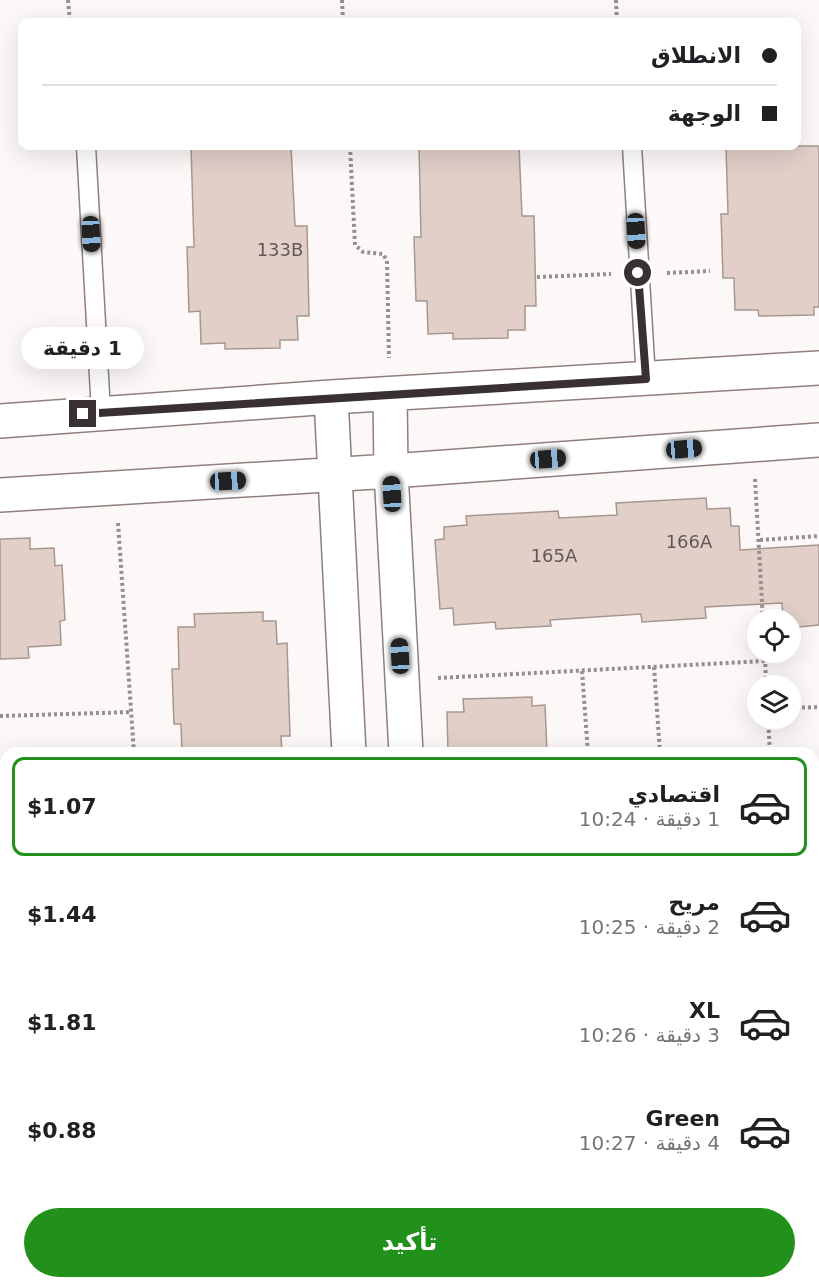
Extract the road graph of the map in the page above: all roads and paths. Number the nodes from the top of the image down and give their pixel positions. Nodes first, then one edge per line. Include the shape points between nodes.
1 (68, 0) edge
2 (342, 0) edge
3 (616, 0) edge
4 (70, 18) edge
5 (343, 18) edge
6 (617, 18) edge
7 (86, 150) edge
8 (350, 150) edge
9 (632, 150) edge
10 (819, 368) edge
11 (646, 379) junction
12 (390, 395) junction
13 (331, 397) junction
14 (101, 412) junction
15 (0, 421) edge
16 (819, 440) edge
17 (753, 444) junction
18 (391, 471) junction
19 (335, 475) junction
20 (115, 488) junction
21 (0, 495) edge
22 (819, 536) edge
23 (760, 540) junction
24 (763, 609) edge
25 (747, 662) edge
26 (654, 667) junction
27 (582, 671) junction
28 (401, 680) junction
29 (819, 707) edge
30 (801, 708) edge
31 (132, 712) junction
32 (0, 717) edge
33 (769, 729) edge
34 (134, 747) edge
35 (349, 747) edge
36 (406, 747) edge
37 (588, 747) edge
38 (660, 747) edge
39 (770, 747) edge

1 - 4 path
2 - 5 path
3 - 6 path
7 - 14 lane
8 - 12 path via 355,245 363,252 383,255 387,261
9 - 11 lane
10 - 11 street
11 - 12 street
12 - 13 street
12 - 18 street
13 - 14 street
13 - 19 street
14 - 15 street
16 - 17 street
17 - 18 street
17 - 23 path
18 - 19 street
18 - 28 street
19 - 20 street
19 - 35 street
20 - 21 street
20 - 31 path
22 - 23 path
23 - 24 path
25 - 26 path
26 - 27 path
26 - 38 path
27 - 28 path
27 - 37 path
28 - 36 street
29 - 30 path
31 - 32 path
31 - 34 path
33 - 39 path

